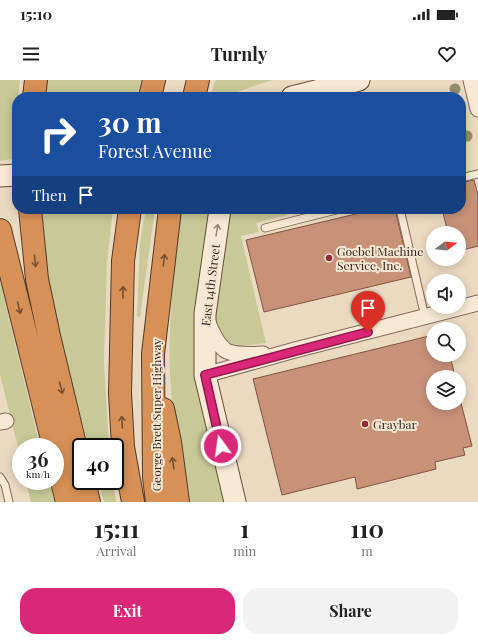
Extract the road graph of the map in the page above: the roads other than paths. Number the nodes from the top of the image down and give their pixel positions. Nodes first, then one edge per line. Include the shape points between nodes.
1 (36, 80) edge
2 (198, 80) edge
3 (359, 80) edge
4 (471, 80) edge
5 (35, 92) edge
6 (195, 92) edge
7 (312, 92) edge
8 (478, 109) edge
9 (478, 174) edge
10 (12, 175) edge
11 (0, 176) edge
12 (466, 177) edge
13 (129, 214) edge
14 (169, 214) edge
15 (219, 214) edge
16 (320, 214) edge
17 (401, 214) edge
18 (31, 216) edge
19 (265, 228) dead end
20 (0, 230) edge
21 (478, 303) edge
22 (205, 314) junction
23 (425, 317) junction
24 (296, 350) junction
25 (153, 354) junction
26 (205, 375) junction
27 (52, 438) edge
28 (74, 438) edge
29 (0, 477) edge
30 (64, 490) edge
31 (86, 490) edge
32 (9, 502) edge
33 (67, 502) edge
34 (89, 502) edge
35 (133, 502) edge
36 (157, 502) edge
37 (178, 502) edge
38 (235, 502) edge

1 - 5 highway
2 - 6 highway
3 - 7 street
4 - 8 street
9 - 12 lane
10 - 11 street
35 -> 13 highway via 123,447 120,393 123,260
25 -> 14 highway, George Brett Super Highway
22 -> 15 street, East 14th Street
16 - 19 lane
17 - 23 lane
18 -> 28 highway via 37,278
20 -> 27 highway
21 - 23 street
22 - 24 street via 213,334 225,350 256,355
22 - 26 street, East 14th Street
23 - 24 street
24 - 26 street
25 - 36 highway, George Brett Super Highway via 154,478
37 -> 25 highway via 170,442
26 - 38 street, East 14th Street
29 - 32 lane
30 - 33 highway
31 - 34 highway

